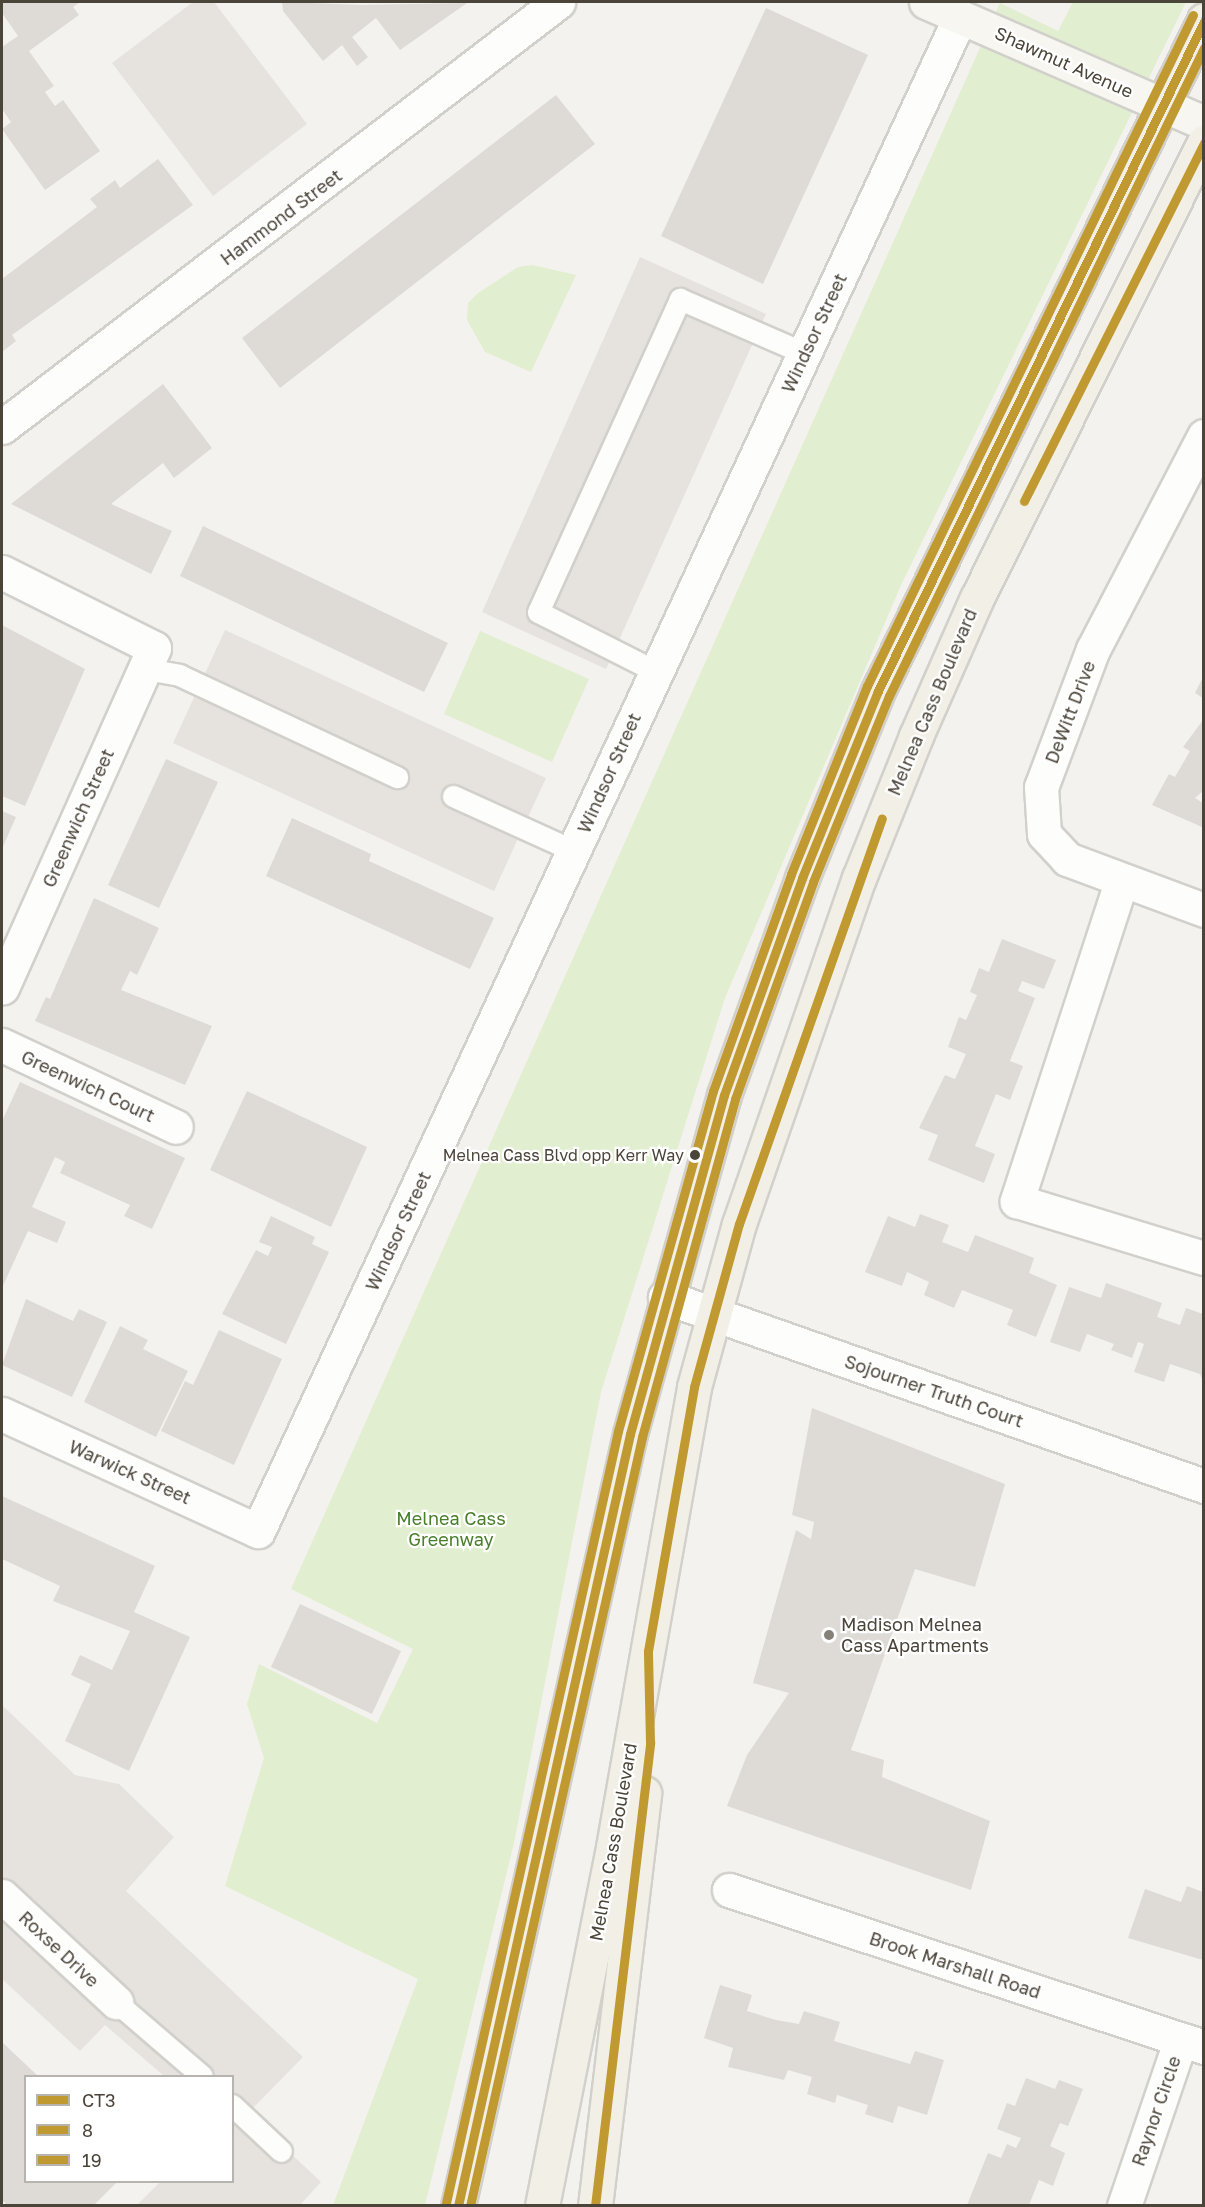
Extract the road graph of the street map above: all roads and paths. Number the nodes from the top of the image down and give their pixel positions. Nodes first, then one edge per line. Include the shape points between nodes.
1 (558, 2) edge
2 (926, 2) edge
3 (960, 17) junction
4 (1203, 20) edge
5 (1162, 104) junction
6 (1203, 123) edge
7 (1203, 142) edge
8 (804, 353) junction
9 (2, 427) edge
10 (1203, 436) edge
11 (2, 572) edge
12 (150, 658) junction
13 (655, 671) junction
14 (397, 777) dead end
15 (453, 796) dead end
16 (574, 851) junction
17 (1121, 882) junction
18 (1203, 910) edge
19 (2, 987) edge
20 (2, 1045) edge
21 (176, 1127) dead end
22 (1203, 1258) edge
23 (665, 1297) junction
24 (712, 1313) junction
25 (2, 1414) edge
26 (1203, 1486) edge
27 (258, 1531) joint
28 (648, 1651) junction
29 (729, 1890) dead end
30 (2, 1896) edge
31 (116, 2002) joint
32 (1192, 2043) edge
33 (201, 2075) edge
34 (234, 2107) edge
35 (281, 2151) dead end
36 (459, 2205) edge
37 (542, 2205) edge
38 (595, 2205) edge
39 (1124, 2205) edge

1 - 9 street, Hammond Street
2 - 3 main road, Shawmut Avenue
3 - 5 main road, Shawmut Avenue
3 - 8 street, Windsor Street
4 - 5 main road
5 - 6 main road, Shawmut Avenue
5 - 23 main road via 878,691 763,983
7 - 24 main road, Melnea Cass Boulevard via 982,588 915,736 807,1023
8 - 13 street, Windsor Street
8 - 13 lane via 680,299 538,612
10 - 17 street, DeWitt Drive via 1093,649 1041,787 1044,834 1067,859
11 - 12 street
12 - 14 lane
12 - 19 street, Greenwich Street
13 - 16 street, Windsor Street
15 - 16 lane
16 - 27 street, Windsor Street
17 - 18 street, DeWitt Drive
17 - 22 street via 1017,1201
20 - 21 street, Greenwich Court
23 - 24 street, Sojourner Truth Court
23 - 36 main road via 609,1522
24 - 26 street, Sojourner Truth Court
24 - 28 main road, Melnea Cass Boulevard
25 - 27 street, Warwick Street
28 - 37 main road, Melnea Cass Boulevard
28 - 38 main road via 650,1742
29 - 32 street, Brook Marshall Road
30 - 31 street, Roxse Drive
31 - 33 lane
32 - 39 street, Raynor Circle
34 - 35 lane

